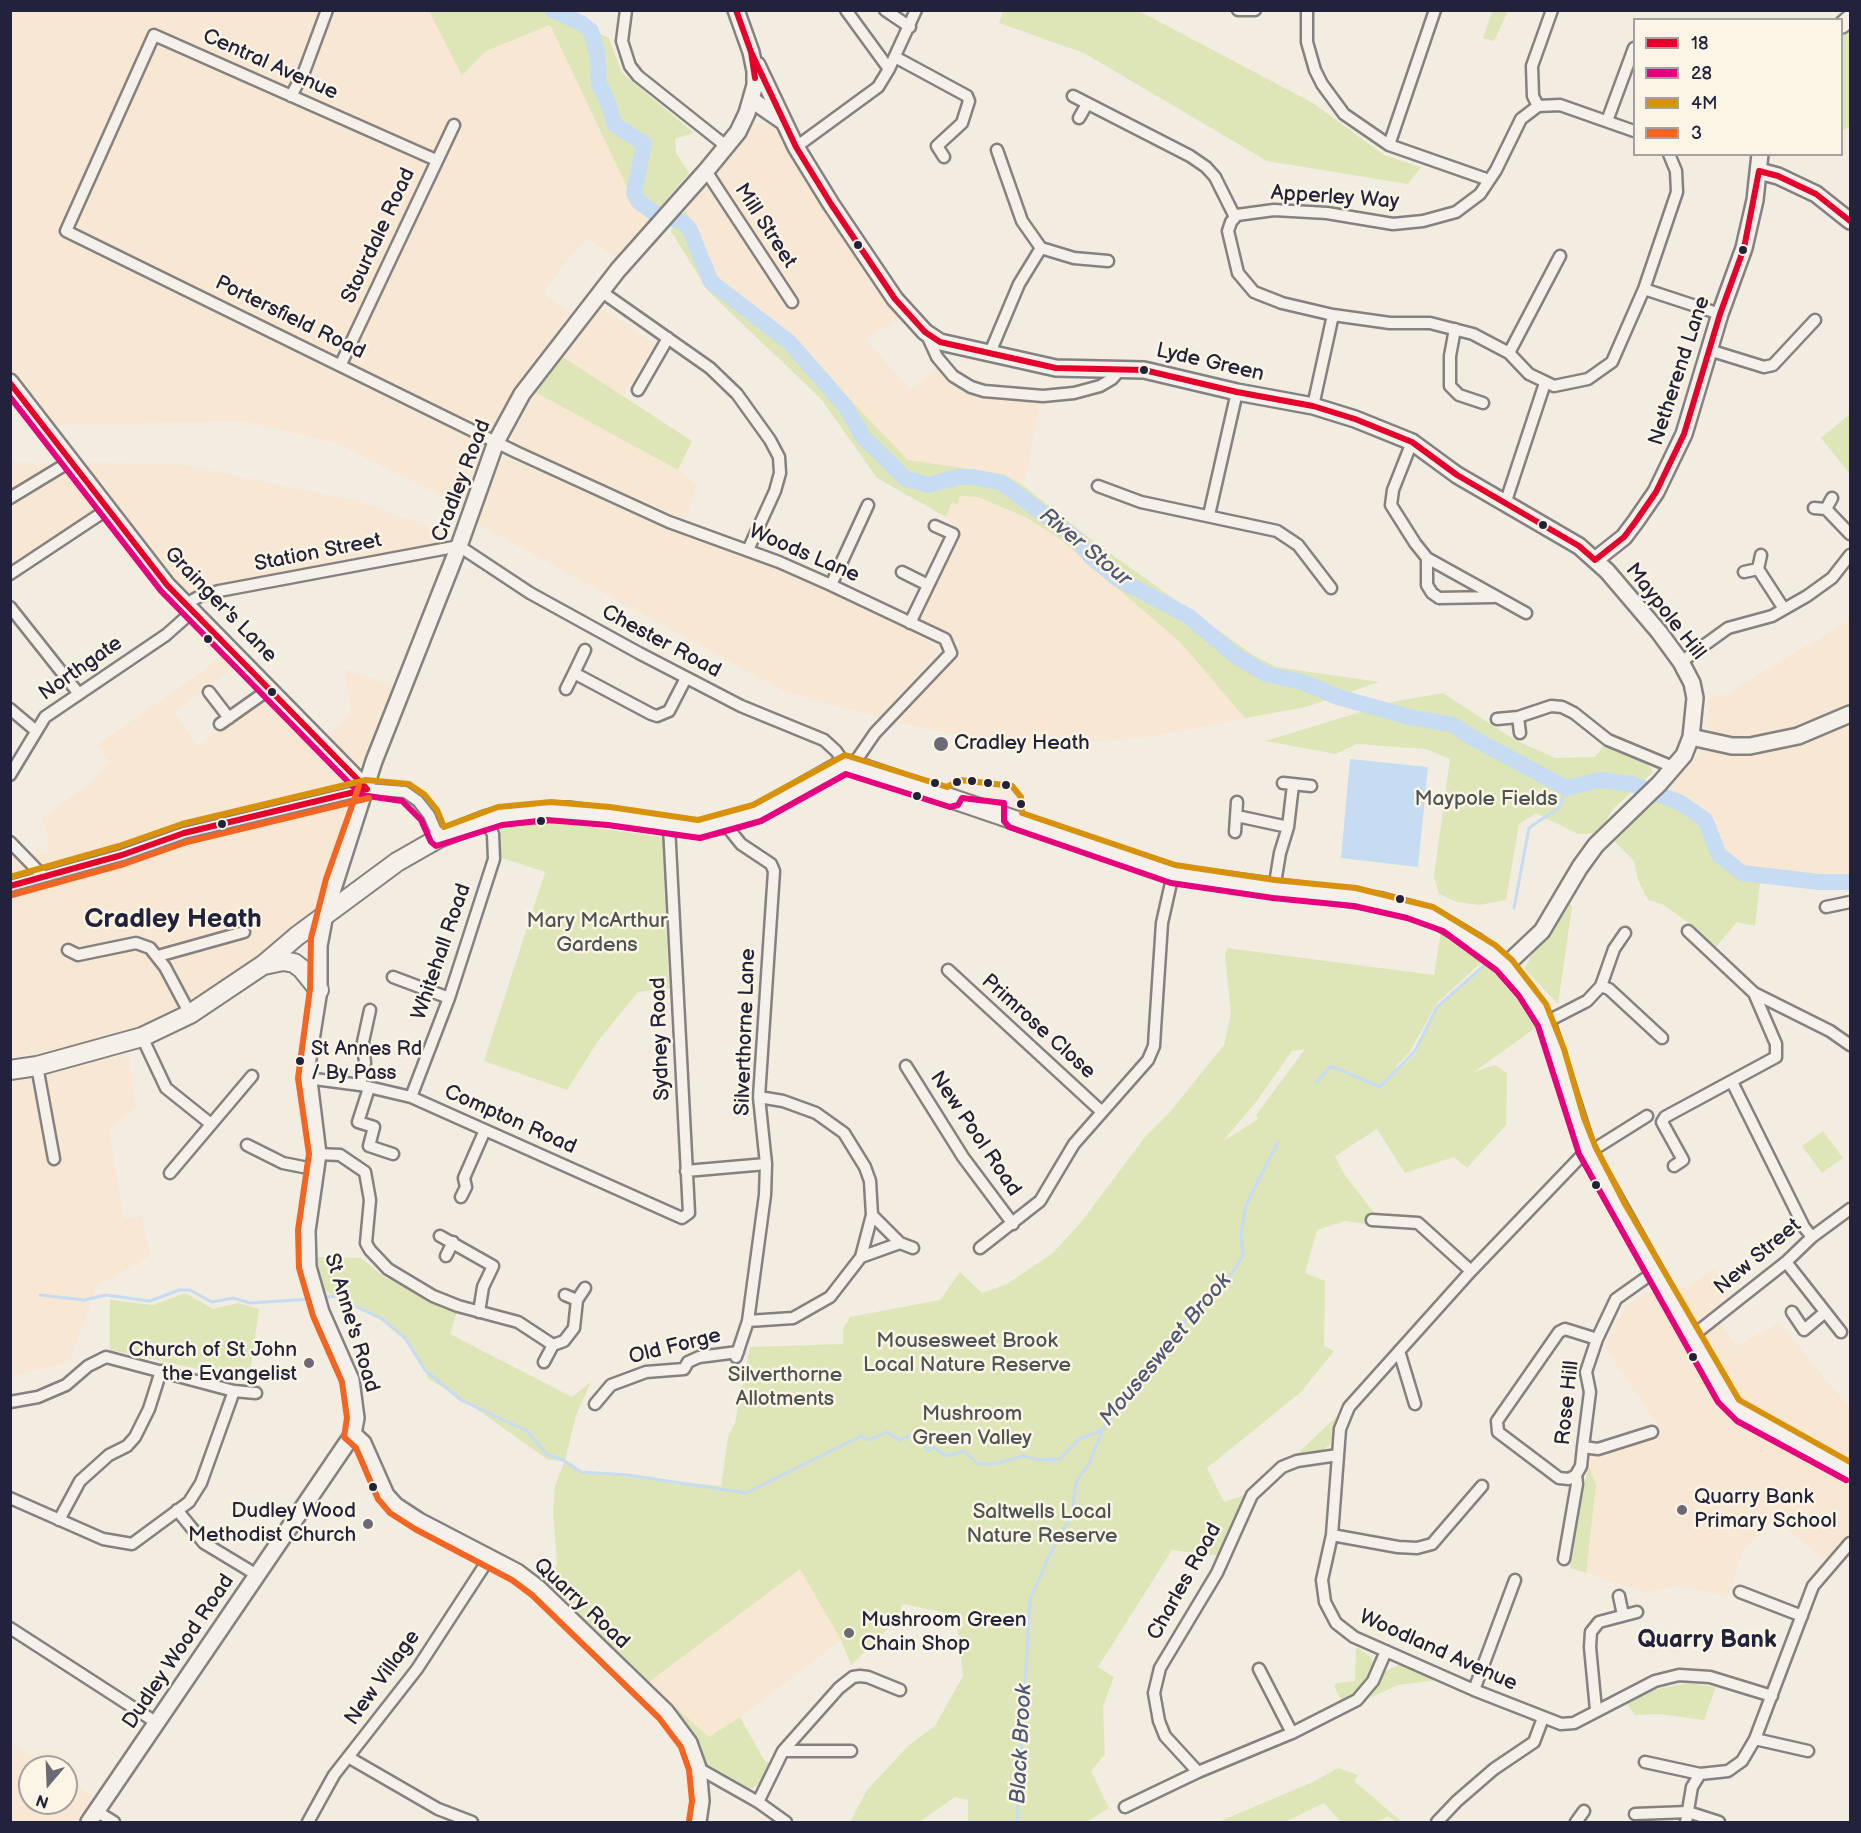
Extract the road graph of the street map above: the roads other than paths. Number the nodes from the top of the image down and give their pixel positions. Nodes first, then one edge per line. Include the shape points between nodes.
1 (327, 10) edge
2 (626, 10) edge
3 (736, 10) edge
4 (846, 10) edge
5 (885, 10) edge
6 (916, 10) edge
7 (1238, 10) edge
8 (1255, 10) edge
9 (1306, 10) edge
10 (1435, 10) edge
11 (1552, 10) edge
12 (910, 27) junction
13 (751, 52) junction
14 (1633, 53) edge
15 (895, 57) junction
16 (890, 69) junction
17 (291, 96) junction
18 (1073, 96) dead end
19 (752, 100) junction
20 (1087, 104) junction
21 (1538, 105) junction
22 (1079, 118) dead end
23 (1607, 121) junction
24 (784, 122) junction
25 (454, 125) dead end
26 (1633, 130) edge
27 (1389, 145) junction
28 (726, 146) junction
29 (796, 147) junction
30 (997, 150) dead end
31 (1670, 156) edge
32 (1760, 156) edge
33 (944, 157) dead end
34 (436, 160) junction
35 (706, 171) junction
36 (1759, 171) junction
37 (1489, 180) junction
38 (1235, 217) junction
39 (1851, 222) edge
40 (66, 231) joint
41 (1041, 248) junction
42 (1560, 256) dead end
43 (1108, 261) dead end
44 (1644, 289) junction
45 (602, 292) junction
46 (792, 302) dead end
47 (1720, 314) junction
48 (1332, 315) junction
49 (1815, 320) dead end
50 (1455, 329) junction
51 (925, 332) junction
52 (668, 338) junction
53 (1709, 350) junction
54 (1509, 353) junction
55 (989, 355) junction
56 (341, 364) junction
57 (1122, 369) junction
58 (10, 382) edge
59 (1545, 383) junction
60 (638, 390) dead end
61 (1237, 392) junction
62 (1483, 403) dead end
63 (1313, 406) junction
64 (496, 442) junction
65 (1412, 442) junction
66 (71, 461) junction
67 (1098, 486) dead end
68 (10, 498) edge
69 (1832, 498) dead end
70 (1505, 504) junction
71 (868, 505) dead end
72 (108, 509) junction
73 (1209, 515) junction
74 (935, 526) dead end
75 (1851, 534) edge
76 (459, 546) junction
77 (748, 550) junction
78 (1761, 555) dead end
79 (1851, 555) edge
80 (1427, 558) junction
81 (1601, 566) junction
82 (1758, 569) junction
83 (902, 572) dead end
84 (1744, 572) dead end
85 (10, 574) edge
86 (831, 585) junction
87 (928, 585) junction
88 (1331, 588) dead end
89 (1495, 597) junction
90 (10, 607) edge
91 (189, 608) junction
92 (1784, 609) junction
93 (1512, 619) dead end
94 (910, 624) junction
95 (585, 650) dead end
96 (1681, 662) junction
97 (574, 673) junction
98 (686, 678) junction
99 (271, 688) junction
100 (566, 688) dead end
101 (209, 692) dead end
102 (79, 694) junction
103 (10, 709) edge
104 (1851, 714) edge
105 (1518, 717) junction
106 (1497, 719) dead end
107 (35, 730) junction
108 (1520, 733) dead end
109 (1691, 736) junction
110 (849, 764) junction
111 (1673, 767) junction
112 (10, 776) edge
113 (1311, 786) dead end
114 (367, 789) junction
115 (1237, 802) dead end
116 (1237, 816) junction
117 (492, 818) junction
118 (725, 824) junction
119 (669, 826) junction
120 (1288, 827) junction
121 (1235, 832) dead end
122 (440, 838) junction
123 (10, 842) edge
124 (1173, 874) junction
125 (43, 876) junction
126 (10, 886) edge
127 (1274, 889) junction
128 (1851, 902) edge
129 (1826, 906) dead end
130 (325, 914) junction
131 (1688, 931) dead end
132 (244, 932) dead end
133 (1625, 933) dead end
134 (68, 950) dead end
135 (159, 956) junction
136 (263, 965) junction
137 (1503, 965) junction
138 (948, 970) dead end
139 (393, 977) dead end
140 (1601, 986) junction
141 (319, 990) junction
142 (1754, 993) junction
143 (448, 998) junction
144 (370, 1010) dead end
145 (190, 1014) junction
146 (1546, 1022) junction
147 (142, 1037) junction
148 (1662, 1038) dead end
149 (1851, 1045) edge
150 (37, 1066) junction
151 (906, 1066) dead end
152 (10, 1070) edge
153 (252, 1076) dead end
154 (307, 1078) junction
155 (1732, 1082) junction
156 (364, 1086) junction
157 (411, 1097) junction
158 (759, 1097) junction
159 (1102, 1112) junction
160 (1647, 1116) dead end
161 (211, 1124) junction
162 (485, 1130) junction
163 (248, 1145) dead end
164 (1587, 1151) junction
165 (393, 1154) dead end
166 (54, 1159) dead end
167 (318, 1162) junction
168 (766, 1164) junction
169 (1674, 1166) dead end
170 (686, 1171) junction
171 (170, 1173) dead end
172 (461, 1197) dead end
173 (1851, 1209) edge
174 (689, 1213) joint
175 (872, 1215) junction
176 (1372, 1220) dead end
177 (1013, 1224) junction
178 (440, 1236) dead end
179 (1812, 1237) junction
180 (453, 1242) junction
181 (900, 1243) junction
182 (913, 1248) dead end
183 (980, 1248) dead end
184 (446, 1256) dead end
185 (861, 1257) junction
186 (1786, 1262) junction
187 (1471, 1271) junction
188 (1654, 1272) junction
189 (585, 1288) dead end
190 (565, 1295) dead end
191 (578, 1300) junction
192 (479, 1312) junction
193 (1792, 1312) dead end
194 (1824, 1313) junction
195 (748, 1321) junction
196 (1841, 1332) dead end
197 (746, 1334) joint
198 (1691, 1337) junction
199 (1597, 1339) junction
200 (553, 1346) junction
201 (1399, 1351) junction
202 (544, 1362) dead end
203 (160, 1371) junction
204 (234, 1391) junction
205 (256, 1393) dead end
206 (10, 1402) edge
207 (596, 1404) dead end
208 (1414, 1404) dead end
209 (356, 1413) joint
210 (1652, 1432) dead end
211 (353, 1434) junction
212 (1583, 1448) junction
213 (1338, 1455) junction
214 (1851, 1472) edge
215 (1576, 1475) junction
216 (1482, 1486) dead end
217 (10, 1498) edge
218 (177, 1510) junction
219 (59, 1520) junction
220 (1332, 1534) junction
221 (1851, 1543) edge
222 (490, 1557) junction
223 (1564, 1559) dead end
224 (257, 1575) junction
225 (1515, 1580) dead end
226 (1740, 1592) dead end
227 (1619, 1596) dead end
228 (1637, 1612) dead end
229 (1623, 1615) junction
230 (1802, 1616) junction
231 (10, 1628) edge
232 (1386, 1651) junction
233 (1260, 1669) dead end
234 (900, 1690) dead end
235 (1474, 1690) junction
236 (1772, 1696) junction
237 (1596, 1710) junction
238 (1543, 1718) junction
239 (157, 1722) junction
240 (1292, 1733) junction
241 (1755, 1739) junction
242 (783, 1751) junction
243 (851, 1751) dead end
244 (1808, 1751) dead end
245 (348, 1757) junction
246 (1645, 1762) dead end
247 (698, 1768) junction
248 (1198, 1772) junction
249 (1700, 1774) junction
250 (758, 1802) junction
251 (1125, 1807) dead end
252 (1584, 1811) dead end
253 (1635, 1814) dead end
254 (93, 1817) edge
255 (1687, 1817) edge
256 (114, 1822) edge
257 (309, 1822) edge
258 (472, 1822) edge
259 (698, 1822) edge
260 (786, 1822) edge
261 (1437, 1822) edge
262 (1576, 1822) edge
263 (1719, 1822) edge

1 - 17 street
2 - 28 street via 622,41 630,66
3 - 13 street
4 - 16 street
5 - 12 street
6 - 12 street
7 - 8 street
9 - 27 street via 1307,42 1322,84 1344,114
10 - 27 street
11 - 21 street via 1532,66 1533,96
12 - 15 street
13 - 19 street via 755,78
13 - 24 street, Lyde Green
14 - 23 street
15 - 16 street
15 - 33 street via 967,96 962,123 933,142
16 - 29 street via 872,93
17 - 34 street, Central Avenue
17 - 40 street, Central Avenue via 154,34
18 - 20 street
19 - 24 street, Lyde Green
19 - 28 street, Cradley Road via 738,132
20 - 22 street
20 - 38 street via 1206,167
21 - 23 street via 1560,105
21 - 37 street, Apperley Way via 1521,119
23 - 26 street
24 - 29 street, Lyde Green
25 - 34 street, Stourdale Road
27 - 37 street
28 - 35 street, Cradley Road
29 - 51 street, Lyde Green via 895,299
30 - 41 street via 1022,221
31 - 44 street via 1676,171 1677,192
32 - 36 street, Netherend Lane
34 - 56 street, Stourdale Road
35 - 45 street, Cradley Road
35 - 46 street, Mill Street
36 - 39 street via 1807,189
36 - 47 street, Netherend Lane via 1744,248
37 - 38 street, Apperley Way via 1468,205 1424,221 1393,224 1327,213 1274,210
38 - 48 street via 1228,231 1243,281 1254,292 1273,300
40 - 56 street, Portersfield Road
41 - 43 street via 1074,258
41 - 55 street via 1019,284
42 - 54 street
44 - 47 street
44 - 59 street via 1612,362 1588,379 1564,386
45 - 52 street
45 - 64 street, Cradley Road via 522,394
47 - 53 street, Netherend Lane
48 - 50 street via 1390,323 1430,323
48 - 63 street
49 - 53 street via 1773,365 1764,367
50 - 54 street
50 - 62 street via 1450,386 1459,395
51 - 55 street, Lyde Green via 940,342
51 - 57 street via 937,357 953,376 984,391 1042,396 1074,393 1100,386
52 - 60 street
52 - 77 street via 710,368 737,394 779,457 775,491
53 - 81 street, Netherend Lane via 1684,434 1656,492
54 - 59 street via 1529,374
55 - 57 street, Lyde Green via 1056,368
56 - 64 street, Portersfield Road
57 - 61 street, Lyde Green via 1144,370
58 - 66 street, Grainger's Lane
59 - 70 street
61 - 63 street, Lyde Green
61 - 73 street
63 - 65 street, Lyde Green
64 - 76 street, Cradley Road
64 - 77 street, Woods Lane via 669,522
65 - 70 street, Lyde Green
65 - 80 street via 1390,505
66 - 68 street
66 - 72 street, Grainger's Lane
67 - 73 street via 1141,502
69 - 75 street via 1820,508
70 - 81 street, Lyde Green via 1580,546
71 - 86 street
72 - 85 street
72 - 91 street, Grainger's Lane
73 - 88 street via 1277,531 1298,544
74 - 87 street via 953,534
76 - 91 street, Station Street via 219,591 200,596
76 - 98 street, Chester Road via 530,593
76 - 114 street, Cradley Road via 374,761
77 - 86 street, Woods Lane
78 - 82 street
79 - 92 street via 1832,578
80 - 89 street
80 - 89 street via 1427,585 1439,598
81 - 96 street, Maypole Hill
82 - 84 street
82 - 92 street
83 - 87 street
86 - 94 street, Woods Lane
87 - 94 street
89 - 93 street via 1522,611
90 - 102 street
91 - 99 street, Grainger's Lane
91 - 102 street, Northgate via 166,635
92 - 96 street via 1728,628
94 - 110 street, Woods Lane via 945,639 951,653
95 - 97 street
96 - 109 street, Maypole Hill via 1695,698
97 - 98 street via 657,716 673,706
97 - 100 street
98 - 110 street, Chester Road via 741,706 824,740
99 - 101 street via 224,721
99 - 114 street, Grainger's Lane
102 - 107 street, Northgate via 45,717
103 - 107 street
104 - 109 street via 1798,736 1750,746 1732,746
105 - 106 street
105 - 108 street
105 - 111 street via 1562,707 1608,740
107 - 112 street, Northgate
109 - 111 street, Maypole Hill via 1684,755
110 - 118 main road via 785,799
110 - 124 main road
111 - 137 street, Maypole Hill via 1596,845 1542,931
113 - 120 street via 1288,784
114 - 122 street via 405,792 429,815
114 - 125 street via 184,833
114 - 130 street, St Anne's Road
115 - 116 street
116 - 120 street
116 - 121 street
117 - 119 main road via 568,811
117 - 122 main road
117 - 143 street, Whitehall Road via 494,859
118 - 119 main road via 698,829
118 - 158 street, Silverthorne Lane via 741,844 771,864 774,871
119 - 170 street, Sydney Road
120 - 127 street
122 - 130 main road via 397,862
123 - 125 street
124 - 127 main road
124 - 159 street, New Pool Road via 1162,922 1154,1046 1137,1075
125 - 126 street
127 - 137 main road via 1355,897 1430,915 1477,943
128 - 129 street
130 - 136 main road
130 - 141 street, St Anne's Road via 319,946
131 - 142 street
132 - 135 street
133 - 140 street via 1614,949
134 - 135 street via 78,955 135,943
135 - 145 street
136 - 141 main road via 294,963
136 - 145 main road
137 - 146 main road
138 - 159 street, Primrose Close
139 - 143 street
140 - 146 street via 1587,1001
140 - 148 street
141 - 154 street, St Anne's Road
142 - 149 street
142 - 155 street via 1778,1052 1776,1057
143 - 157 street, Whitehall Road
144 - 156 street via 363,1042
145 - 147 main road
146 - 164 main road
147 - 150 main road
147 - 161 street via 166,1088
150 - 152 main road
150 - 166 street
151 - 177 street, New Pool Road via 963,1157
153 - 161 street
154 - 156 street, Compton Road
154 - 167 street, St Anne's Road
155 - 169 street via 1665,1117 1662,1122 1683,1161
155 - 179 street
156 - 157 street, Compton Road
156 - 165 street via 353,1120 374,1127 369,1146
157 - 162 street, Compton Road
158 - 168 street, Silverthorne Lane
158 - 175 street via 816,1113 844,1133 870,1181
159 - 177 street, New Pool Road via 1074,1144 1040,1201
160 - 164 street, Woodland Avenue
161 - 171 street
162 - 172 street via 464,1179 466,1187
162 - 174 street, Compton Road via 682,1218
163 - 167 street via 283,1163
164 - 187 street, Woodland Avenue
164 - 188 main road
167 - 192 street via 340,1155 365,1172 370,1200 366,1243 380,1262 433,1296
167 - 209 street, St Anne's Road via 307,1231 308,1267 321,1312 351,1380
168 - 170 street
168 - 195 street, Silverthorne Lane
170 - 174 street, Sydney Road
173 - 179 street, New Street
175 - 181 street
175 - 185 street
176 - 187 street via 1418,1223
177 - 183 street, New Pool Road
178 - 180 street
179 - 186 street, New Street
180 - 184 street
180 - 192 street via 498,1268 483,1287
181 - 182 street
181 - 185 street
185 - 195 street via 831,1297 804,1314
186 - 194 street
186 - 198 street, New Street
187 - 201 street, Woodland Avenue
188 - 198 main road
188 - 199 street, Rose Hill via 1616,1299
189 - 191 street
190 - 191 street
191 - 200 street via 574,1328 564,1341
192 - 200 street via 519,1322
193 - 194 street via 1804,1330
194 - 196 street
195 - 197 street, Silverthorne Lane
197 - 207 street, Old Forge via 737,1354 699,1357 684,1369 646,1372 611,1385
198 - 214 main road via 1725,1397 1737,1410
199 - 212 street, Rose Hill via 1586,1372 1590,1392
199 - 215 street via 1570,1330 1559,1332 1497,1421 1498,1432 1559,1478
200 - 202 street
201 - 208 street
201 - 213 street, Woodland Avenue via 1349,1407 1340,1430
203 - 204 street
203 - 206 street via 106,1357 66,1385 38,1397
203 - 219 street via 149,1409 135,1437 80,1481
204 - 205 street
204 - 218 street via 201,1483 189,1502
209 - 211 street, Dudley Wood Road
210 - 212 street via 1598,1449
211 - 222 street, Quarry Road via 363,1443 386,1495 396,1506
211 - 224 street, Dudley Wood Road
212 - 215 street, Rose Hill
213 - 220 street, Woodland Avenue
213 - 248 street, Charles Road via 1297,1461 1282,1467 1258,1487 1217,1573 1160,1668 1154,1694 1159,1721 1165,1736
215 - 223 street, Rose Hill
216 - 220 street via 1432,1544 1417,1548 1378,1545
217 - 219 street
218 - 219 street via 132,1544 103,1539
218 - 224 street via 204,1543
220 - 232 street, Woodland Avenue via 1322,1580 1330,1613 1343,1630
221 - 230 street via 1813,1586
222 - 245 street, New Village via 417,1669
222 - 247 street, Quarry Road via 538,1588 666,1712 689,1743
224 - 239 street, Dudley Wood Road
225 - 235 street
226 - 230 street
227 - 229 street
228 - 229 street
229 - 237 street via 1599,1622 1591,1632
230 - 236 street
231 - 239 street
232 - 235 street, Woodland Avenue
232 - 240 street via 1373,1681 1357,1700
233 - 240 street
234 - 242 street via 868,1677 853,1677
235 - 238 street, Woodland Avenue
236 - 237 street, Woodland Avenue via 1717,1678 1688,1674 1655,1681
236 - 241 street
237 - 238 street, Woodland Avenue via 1574,1723 1561,1724
238 - 261 street via 1534,1742 1494,1769
239 - 254 street, Dudley Wood Road
240 - 248 street
241 - 244 street
241 - 249 street via 1733,1769
242 - 243 street
242 - 250 street
245 - 257 street, New Village
245 - 258 street via 438,1809
246 - 249 street
247 - 250 street
247 - 259 street, Quarry Road
248 - 251 street
249 - 255 street via 1692,1787
250 - 260 street
252 - 262 street
253 - 255 street
254 - 256 street
255 - 263 street

